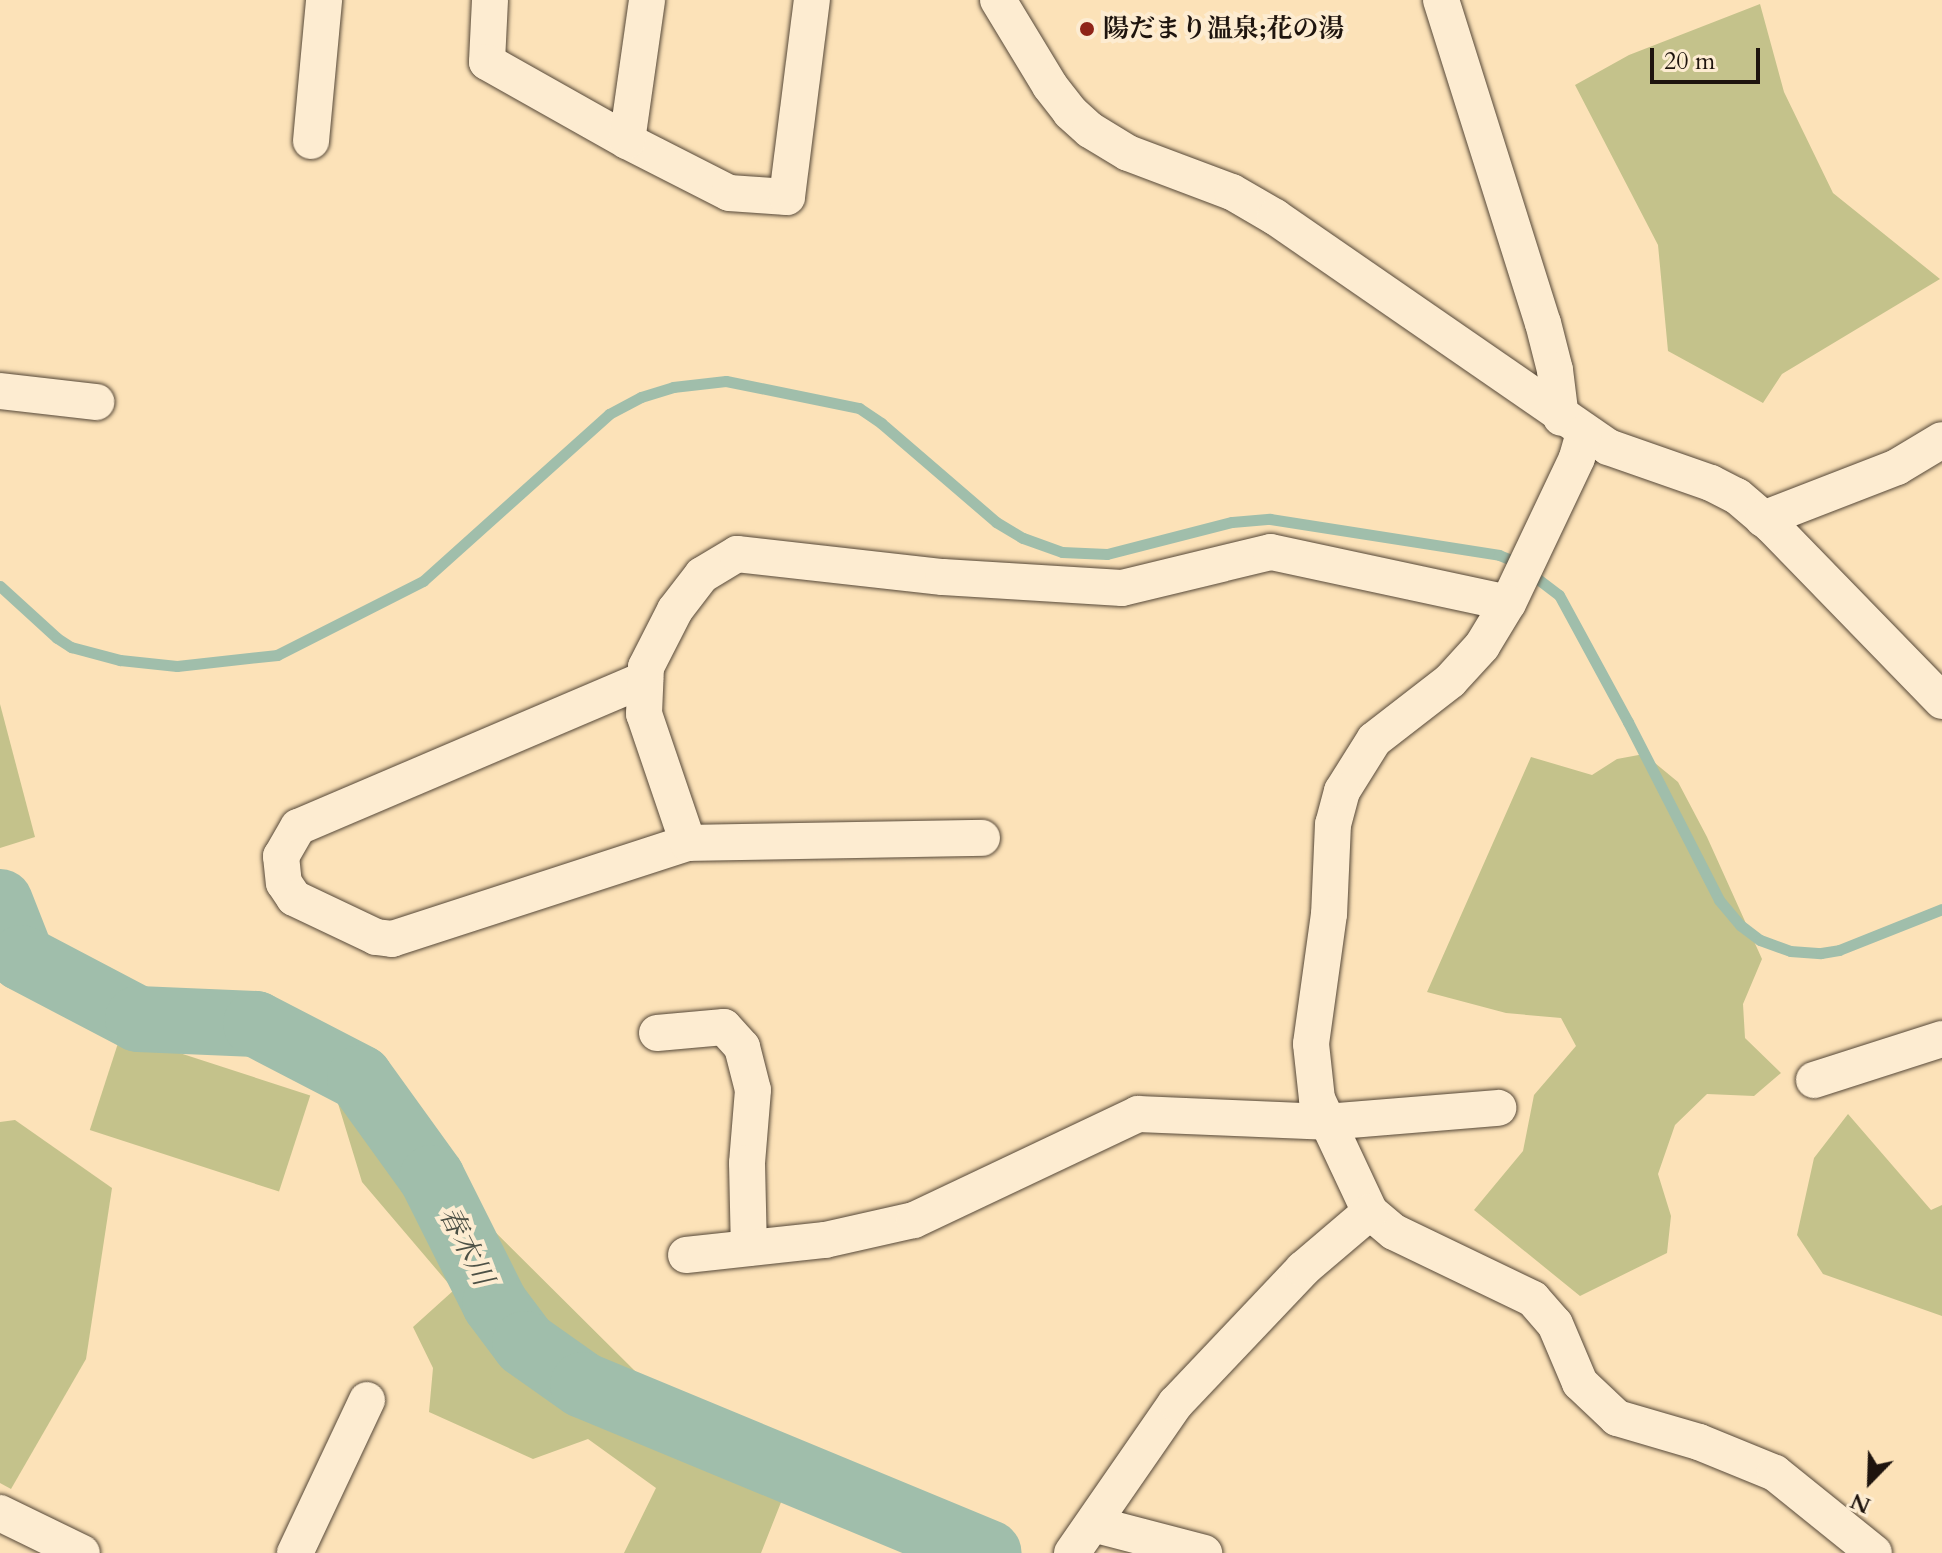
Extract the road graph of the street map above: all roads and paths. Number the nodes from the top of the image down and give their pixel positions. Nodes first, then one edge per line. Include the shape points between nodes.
1 (324, 0) edge
2 (490, 0) edge
3 (647, 0) edge
4 (812, 0) edge
5 (998, 0) edge
6 (1441, 0) edge
7 (311, 141) dead end
8 (627, 141) junction
9 (0, 391) edge
10 (96, 402) dead end
11 (1572, 425) junction
12 (1942, 440) edge
13 (1763, 519) junction
14 (1508, 603) junction
15 (645, 679) junction
16 (1936, 685) edge
17 (982, 838) dead end
18 (688, 843) junction
19 (657, 1033) dead end
20 (1942, 1039) edge
21 (1814, 1080) dead end
22 (1498, 1108) dead end
23 (1326, 1122) junction
24 (1370, 1212) junction
25 (749, 1248) junction
26 (686, 1255) dead end
27 (367, 1400) dead end
28 (0, 1513) edge
29 (1081, 1541) edge
30 (46, 1546) edge
31 (82, 1553) edge
32 (295, 1553) edge
33 (1204, 1553) edge
34 (1874, 1553) edge

1 - 7 street
2 - 8 street via 487,62
3 - 8 street
4 - 8 street via 787,197 729,193
5 - 11 street via 1050,86 1090,130 1145,162 1253,203
6 - 11 street
9 - 10 street
11 - 13 street via 1624,454 1725,489
11 - 14 street via 1577,458
12 - 13 street via 1897,467
13 - 16 street
14 - 15 street via 1271,552 1122,588 943,577 737,554 702,575 675,610
14 - 23 street via 1467,666 1374,740 1342,791 1333,824 1329,914 1311,1044 1317,1099
15 - 18 street via 644,714
15 - 18 street via 298,827 281,856 284,883 294,898 376,937 392,939
17 - 18 street
19 - 25 street via 724,1027 742,1047 753,1090 747,1163
20 - 21 street
22 - 23 street
23 - 24 street
23 - 25 street via 1138,1114 914,1220 825,1240
24 - 29 street via 1303,1269 1176,1403
24 - 34 street via 1394,1232 1533,1299 1555,1324 1580,1383 1617,1418 1699,1442 1775,1473
25 - 26 street
27 - 32 street
28 - 30 street
29 - 33 street
30 - 31 street

